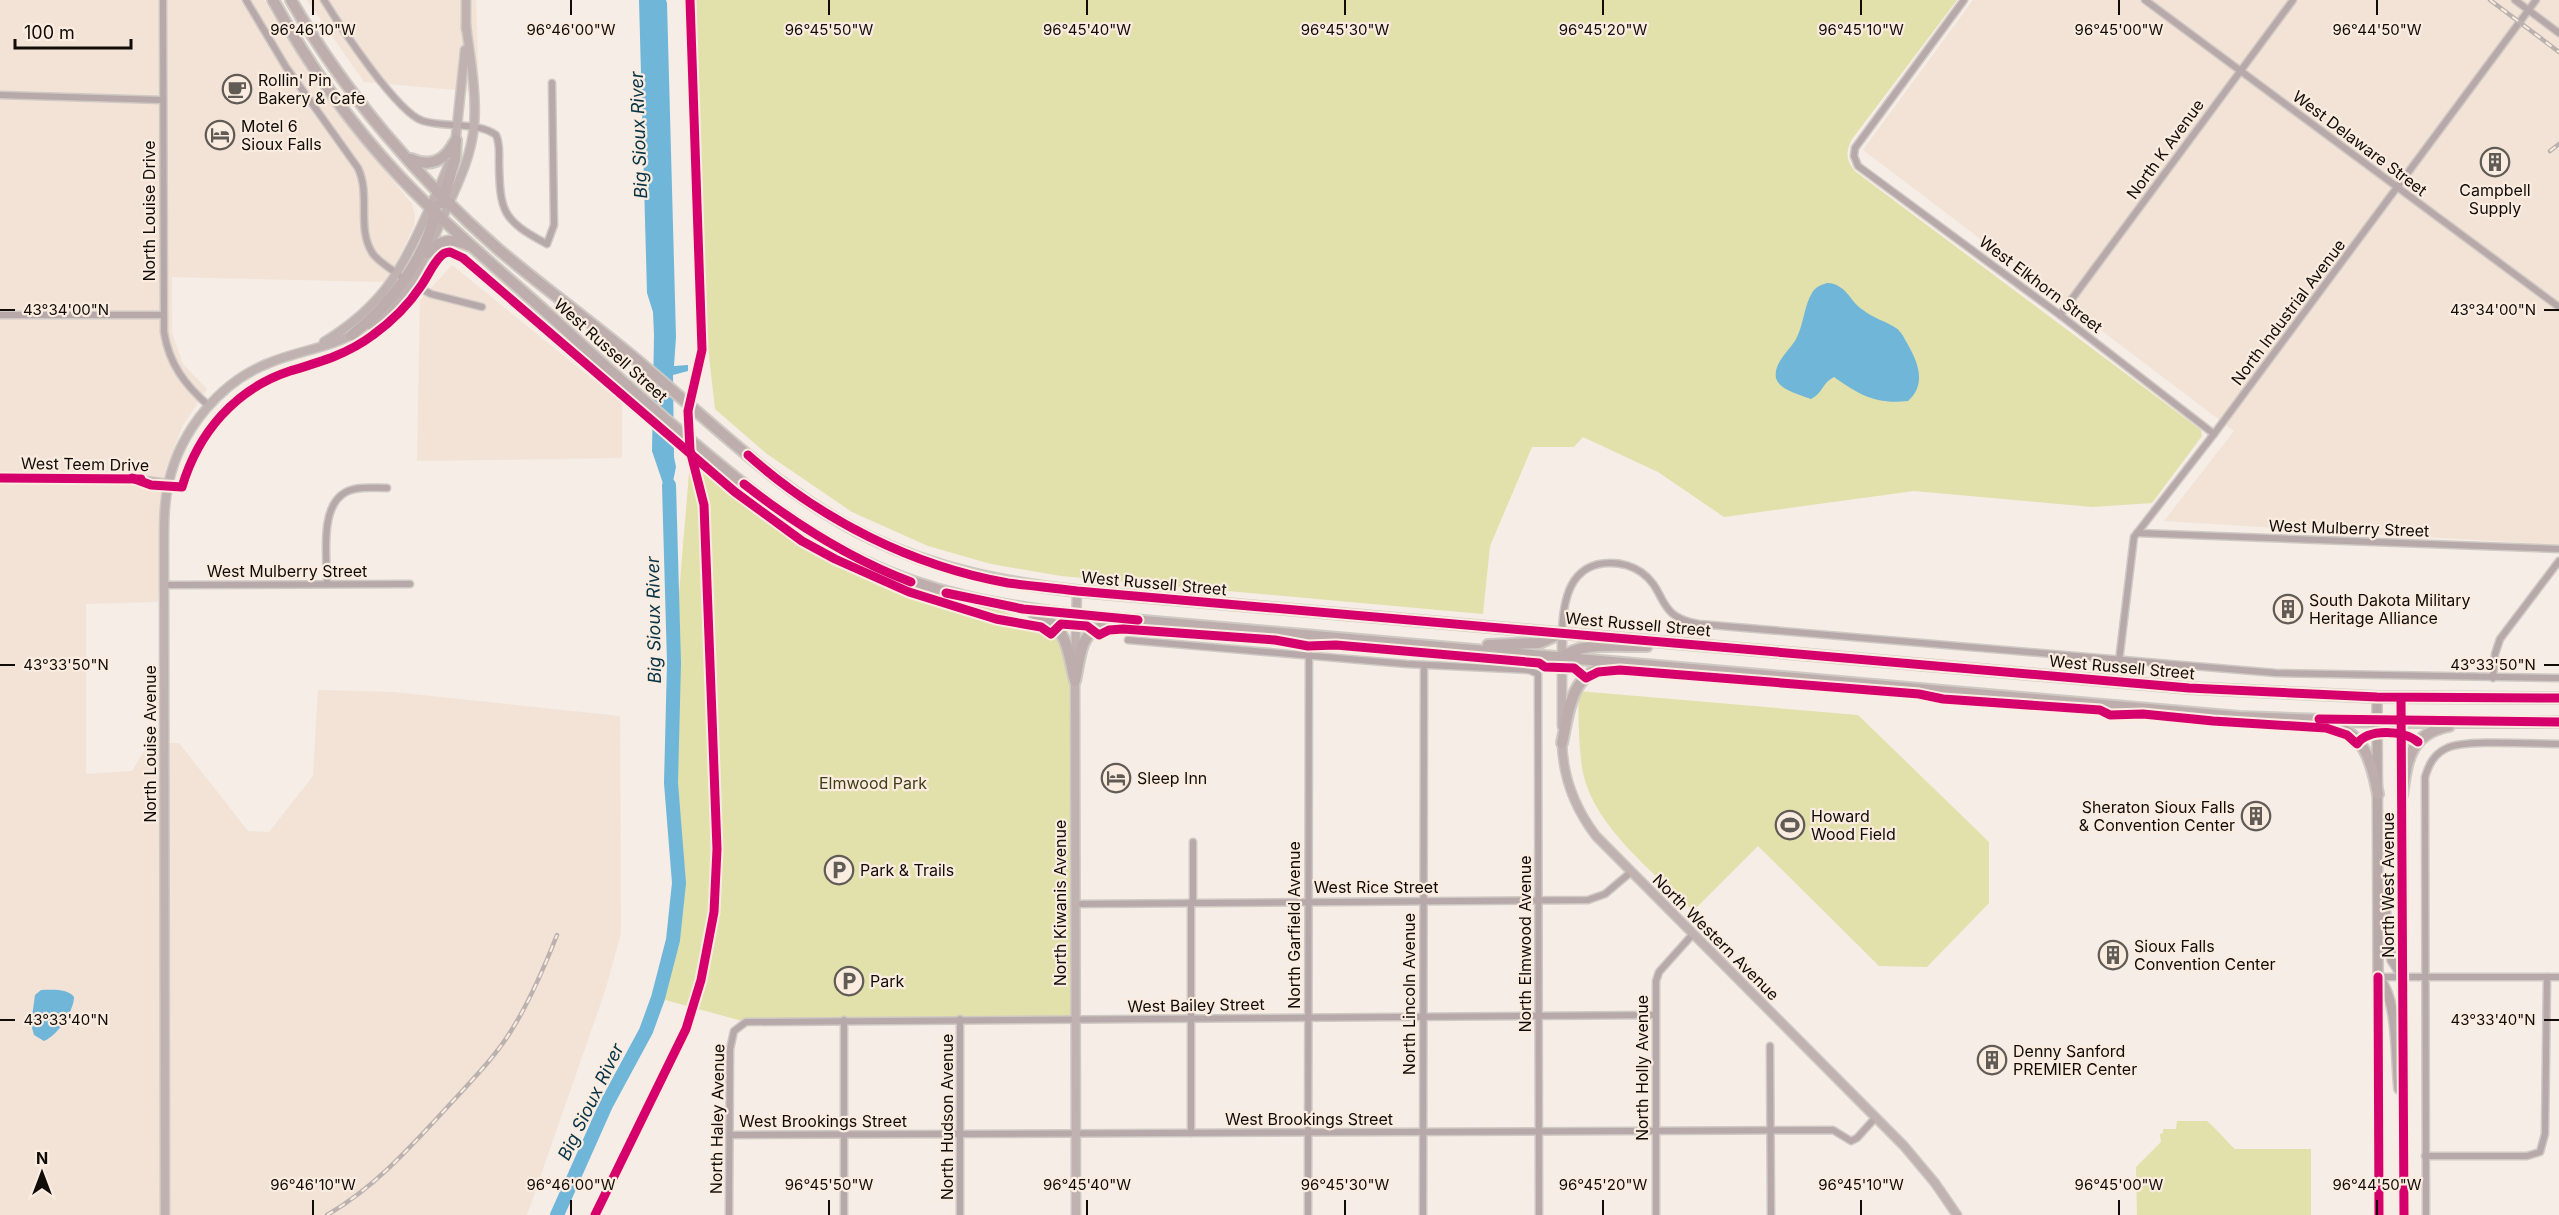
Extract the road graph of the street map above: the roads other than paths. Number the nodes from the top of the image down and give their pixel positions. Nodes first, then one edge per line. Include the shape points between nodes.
1 (163, 0) edge
2 (246, 0) edge
3 (273, 0) edge
4 (324, 0) edge
5 (466, 0) edge
6 (1964, 0) edge
7 (2145, 0) edge
8 (2293, 0) edge
9 (2515, 0) edge
10 (2536, 0) edge
11 (293, 3) edge
12 (2529, 10) junction
13 (466, 26) junction
14 (2559, 33) edge
15 (2240, 71) junction
16 (552, 83) dead end
17 (0, 95) edge
18 (162, 100) junction
19 (458, 126) junction
20 (474, 128) junction
21 (456, 140) junction
22 (406, 155) junction
23 (2397, 188) junction
24 (443, 197) junction
25 (436, 212) junction
26 (428, 253) junction
27 (483, 255) junction
28 (405, 279) junction
29 (482, 307) dead end
30 (2559, 307) edge
31 (0, 315) edge
32 (163, 315) junction
33 (2060, 315) junction
34 (352, 335) joint
35 (313, 349) junction
36 (209, 406) junction
37 (2214, 434) junction
38 (0, 478) edge
39 (168, 483) junction
40 (387, 488) dead end
41 (2137, 533) junction
42 (2559, 549) edge
43 (2559, 561) edge
44 (327, 584) junction
45 (410, 584) dead end
46 (164, 585) junction
47 (1077, 591) junction
48 (1008, 607) junction
49 (1075, 615) junction
50 (1168, 623) junction
51 (1562, 633) junction
52 (1309, 635) junction
53 (1128, 640) dead end
54 (1693, 644) junction
55 (1449, 648) junction
56 (1308, 656) junction
57 (1562, 658) junction
58 (2119, 661) junction
59 (1424, 665) junction
60 (1658, 666) junction
61 (2493, 678) junction
62 (2559, 678) edge
63 (1075, 681) junction
64 (2378, 698) junction
65 (2401, 698) junction
66 (2559, 698) edge
67 (2310, 719) junction
68 (2378, 722) junction
69 (2402, 722) junction
70 (2498, 722) junction
71 (2559, 722) edge
72 (1562, 743) junction
73 (2559, 744) edge
74 (2378, 794) junction
75 (2402, 795) junction
76 (1193, 842) dead end
77 (1631, 873) junction
78 (2379, 883) junction
79 (1308, 900) junction
80 (1538, 900) junction
81 (1424, 901) junction
82 (1192, 902) junction
83 (1076, 904) junction
84 (1693, 934) junction
85 (2378, 977) junction
86 (2403, 977) junction
87 (2425, 977) junction
88 (2547, 977) junction
89 (2559, 977) edge
90 (1538, 1015) junction
91 (1655, 1015) junction
92 (1422, 1016) junction
93 (1307, 1017) junction
94 (1191, 1018) junction
95 (960, 1019) junction
96 (1075, 1019) junction
97 (844, 1020) junction
98 (739, 1025) joint
99 (1770, 1046) dead end
100 (2404, 1111) junction
101 (1876, 1118) junction
102 (1771, 1130) junction
103 (1539, 1131) junction
104 (1656, 1131) junction
105 (1307, 1132) junction
106 (1422, 1132) junction
107 (1191, 1133) junction
108 (961, 1134) junction
109 (1076, 1134) junction
110 (730, 1135) junction
111 (845, 1136) junction
112 (2425, 1156) junction
113 (165, 1215) edge
114 (729, 1215) edge
115 (844, 1215) edge
116 (960, 1215) edge
117 (1076, 1215) edge
118 (1308, 1215) edge
119 (1423, 1215) edge
120 (1539, 1215) edge
121 (1656, 1215) edge
122 (1771, 1215) edge
123 (1957, 1215) edge
124 (2379, 1215) edge
125 (2404, 1215) edge
126 (2426, 1215) edge

1 - 18 street, North Louise Drive
2 - 28 street via 286,67 358,168 364,184 368,245 377,258
3 - 25 highway, West Russell Street via 302,50 352,120
4 - 19 street via 405,110 421,120
5 - 13 street
6 - 33 street, West Elkhorn Street via 1855,147 1854,156 1858,166
7 - 15 street, West Delaware Street
8 - 15 street, North K Avenue
9 - 12 street
10 - 12 street, North Industrial Avenue
11 - 22 highway, West Russell Street via 341,77
12 - 14 street
12 - 23 street, North Industrial Avenue
13 - 19 street
13 - 20 street, North Louise Avenue
15 - 23 street, West Delaware Street
15 - 33 street, North K Avenue
16 - 20 street via 554,225 547,244 526,233 507,216 500,199 498,138 492,132
17 - 18 street
18 - 32 street, North Louise Drive
19 - 20 street
19 - 21 street
20 - 24 street, North Louise Avenue via 469,154
21 - 22 highway via 448,154 433,163 422,163
21 - 24 highway via 455,159
22 - 24 highway, West Russell Street
23 - 30 street, West Delaware Street
23 - 37 street, North Industrial Avenue
24 - 25 highway
24 - 25 street, North Louise Avenue
24 - 47 highway, West Russell Street via 498,249 803,498 872,539 939,565 1008,583
25 - 26 street, North Louise Avenue
25 - 27 highway, West Russell Street
25 - 28 highway
26 - 27 highway via 443,241 456,241
26 - 28 street, North Louise Avenue
27 - 48 highway, West Russell Street via 628,388 775,508 862,561 926,587
28 - 29 street via 431,294
28 - 34 highway via 381,309
28 - 35 street, North Louise Avenue via 384,293 363,315
31 - 32 street
32 - 36 street, North Louise Drive via 166,343 177,372
33 - 37 street, West Elkhorn Street
34 - 35 street, North Louise Avenue
35 - 36 street, North Louise Avenue via 253,370
36 - 39 street, North Louise Avenue via 184,441
37 - 41 street, North Industrial Avenue
38 - 39 street, West Teem Drive via 132,478
39 - 46 street, North Louise Avenue
40 - 44 street via 352,490 333,504 328,523
41 - 42 street, West Mulberry Street
41 - 58 street, North Industrial Avenue via 2132,544
43 - 61 street via 2500,639
44 - 45 street, West Mulberry Street
44 - 46 street, West Mulberry Street
46 - 113 street, North Louise Avenue
47 - 49 street, North Kiwanis Avenue
47 - 51 highway, West Russell Street
48 - 49 highway, West Russell Street
48 - 63 highway via 1056,625 1067,645
49 - 50 highway, West Russell Street
49 - 63 street, North Kiwanis Avenue
50 - 52 highway, West Russell Street
50 - 63 highway via 1095,628 1082,645
51 - 54 highway, West Russell Street
51 - 55 highway via 1539,643
51 - 57 street, North Western Avenue
51 - 58 street, West Russell Street via 1565,600 1574,579 1592,566 1613,563 1642,572 1671,613 1688,622
52 - 55 highway, West Russell Street
52 - 56 street, North Garfield Avenue
53 - 56 street
54 - 57 highway via 1582,647
54 - 64 highway, West Russell Street via 2189,688
55 - 57 highway, West Russell Street
56 - 59 street
56 - 79 street, North Garfield Avenue
57 - 60 highway, West Russell Street
57 - 72 street, North Western Avenue
58 - 61 street, West Russell Street via 2276,673
59 - 80 street, North Elmwood Avenue via 1529,670 1538,674
59 - 81 street, North Lincoln Avenue
60 - 67 highway, West Russell Street via 2189,713
60 - 72 highway via 1606,667 1584,676 1573,693
61 - 62 street, West Russell Street
63 - 83 street, North Kiwanis Avenue
64 - 65 highway, West Russell Street
64 - 68 main road, North West Avenue
65 - 66 highway, West Russell Street
65 - 69 main road, North West Avenue
67 - 68 highway, West Russell Street
67 - 74 highway via 2342,728 2362,744 2370,759
68 - 69 highway, West Russell Street
68 - 74 main road, North West Avenue
69 - 70 highway, West Russell Street
69 - 75 main road, North West Avenue
70 - 71 highway, West Russell Street
70 - 75 highway via 2449,726 2429,733 2409,755
72 - 77 street, North Western Avenue via 1566,774 1580,813
73 - 87 street via 2456,745 2436,755 2427,770
74 - 78 main road, North West Avenue
75 - 86 main road, North West Avenue
76 - 82 street
77 - 80 street, West Rice Street via 1598,898
77 - 84 street, North Western Avenue
78 - 85 main road, North West Avenue
78 - 86 main road via 2392,960
79 - 81 street, West Rice Street
79 - 82 street, West Rice Street
79 - 93 street, North Garfield Avenue
80 - 81 street, West Rice Street
80 - 90 street, North Elmwood Avenue
81 - 92 street, North Lincoln Avenue
82 - 83 street, West Rice Street
82 - 94 street
83 - 96 street, North Kiwanis Avenue
84 - 91 street, North Holly Avenue via 1659,972
84 - 101 street, North Western Avenue
85 - 86 street
85 - 100 main road via 2392,1002 2397,1076
85 - 124 main road, North West Avenue
86 - 87 street
86 - 100 main road, North West Avenue
87 - 88 street
87 - 112 street
88 - 89 street
88 - 112 street via 2545,1134 2540,1152 2527,1156
90 - 91 street, West Bailey Street
90 - 92 street, West Bailey Street
90 - 103 street, North Elmwood Avenue
91 - 104 street, North Holly Avenue
92 - 93 street, West Bailey Street
92 - 106 street, North Lincoln Avenue
93 - 94 street, West Bailey Street
93 - 105 street, North Garfield Avenue
94 - 96 street, West Bailey Street
94 - 107 street
95 - 96 street, West Bailey Street
95 - 97 street, West Bailey Street
95 - 108 street, North Hudson Avenue
96 - 109 street, North Kiwanis Avenue
97 - 98 street, West Bailey Street via 754,1020
97 - 111 street
98 - 110 street, North Haley Avenue via 730,1049
99 - 102 street
100 - 125 main road, North West Avenue
101 - 102 street, West Brookings Street via 1851,1141 1833,1130
101 - 123 street, North Western Avenue via 1922,1167
102 - 104 street, West Brookings Street
102 - 122 street
103 - 104 street, West Brookings Street
103 - 106 street, West Brookings Street
103 - 120 street, North Elmwood Avenue
104 - 121 street, North Holly Avenue
105 - 106 street, West Brookings Street
105 - 107 street, West Brookings Street
105 - 118 street, North Garfield Avenue
106 - 119 street, North Lincoln Avenue
107 - 109 street, West Brookings Street
108 - 109 street, West Brookings Street
108 - 111 street, West Brookings Street
108 - 116 street, North Hudson Avenue
109 - 117 street, North Kiwanis Avenue
110 - 111 street, West Brookings Street
110 - 114 street, North Haley Avenue
111 - 115 street
112 - 126 street

